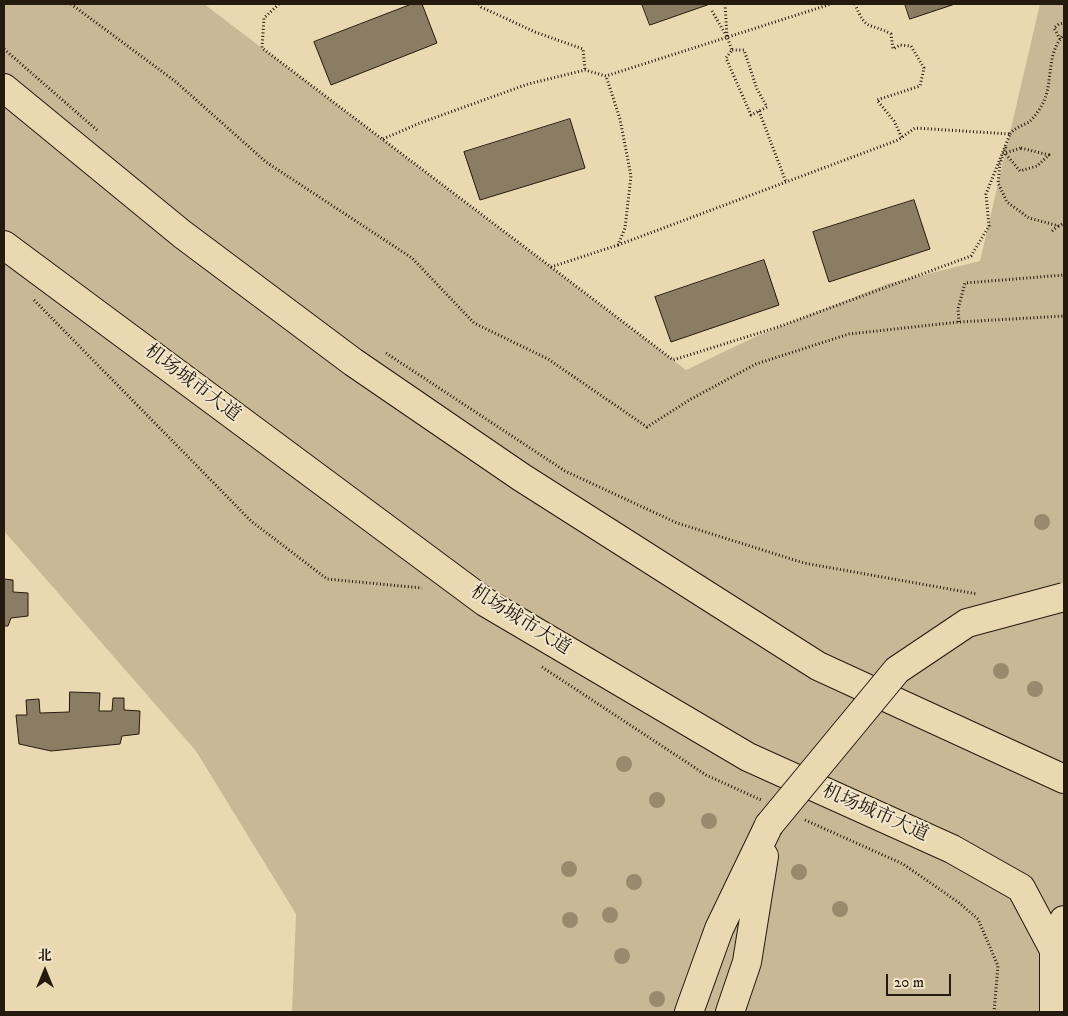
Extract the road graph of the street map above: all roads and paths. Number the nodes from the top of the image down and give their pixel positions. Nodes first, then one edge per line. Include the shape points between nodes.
1 (71, 4) edge
2 (279, 4) edge
3 (479, 4) edge
4 (725, 4) edge
5 (831, 4) edge
6 (855, 4) edge
7 (712, 11) dead end
8 (1064, 23) edge
9 (1064, 34) edge
10 (727, 37) junction
11 (1060, 39) junction
12 (4, 49) edge
13 (732, 50) junction
14 (585, 70) junction
15 (606, 76) junction
16 (4, 88) edge
17 (759, 111) junction
18 (1010, 134) junction
19 (103, 135) dead end
20 (902, 138) junction
21 (383, 139) junction
22 (1007, 142) junction
23 (1005, 153) junction
24 (786, 182) junction
25 (1064, 223) edge
26 (1058, 226) junction
27 (1052, 231) dead end
28 (4, 245) edge
29 (618, 245) junction
30 (551, 267) junction
31 (1064, 275) edge
32 (1064, 316) edge
33 (959, 322) junction
34 (383, 350) dead end
35 (979, 594) dead end
36 (1064, 597) edge
37 (1064, 778) edge
38 (769, 825) junction
39 (1064, 920) edge
40 (1054, 950) junction
41 (689, 1012) edge
42 (730, 1012) edge
43 (1054, 1012) edge

1 - 33 path via 176,82 266,162 412,258 474,323 548,360 647,427 756,364 849,334
2 - 21 path via 264,18 262,48
3 - 14 path via 535,32 583,49
4 - 10 path
5 - 10 path
6 - 20 path via 860,18 869,26 891,34 893,49 900,45 911,46 924,68 920,86 877,100 894,121
7 - 10 path
8 - 11 path via 1054,28
9 - 11 path
10 - 13 path
10 - 15 path
11 - 18 path via 1050,61 1048,90 1043,103 1031,121
12 - 19 path
13 - 17 path via 726,58 750,115
13 - 17 path via 744,50 757,89 767,107
14 - 15 path
14 - 21 path via 528,84
15 - 29 path via 620,119 631,176 624,228
16 - 37 main road via 182,234 353,362 521,477 818,666
17 - 24 path
18 - 20 path via 915,128
18 - 22 path
20 - 24 path
21 - 30 path
22 - 23 path
22 - 30 path via 986,194 989,226 971,256 778,327 673,360
23 - 23 path via 1021,148 1050,155 1037,166 1020,171
23 - 26 path via 998,183 1007,202 1029,218
24 - 29 path
25 - 26 path
26 - 27 path
28 - 40 main road, 机场城市大道 via 485,602 748,757 952,849 1021,888
29 - 30 path
31 - 33 path via 966,283 958,309
32 - 33 path
34 - 35 path via 565,471 678,523 804,563
36 - 38 main road, bridge via 967,623 897,670
38 - 41 main road via 720,929
38 - 42 main road via 747,962
39 - 40 main road
40 - 43 main road

